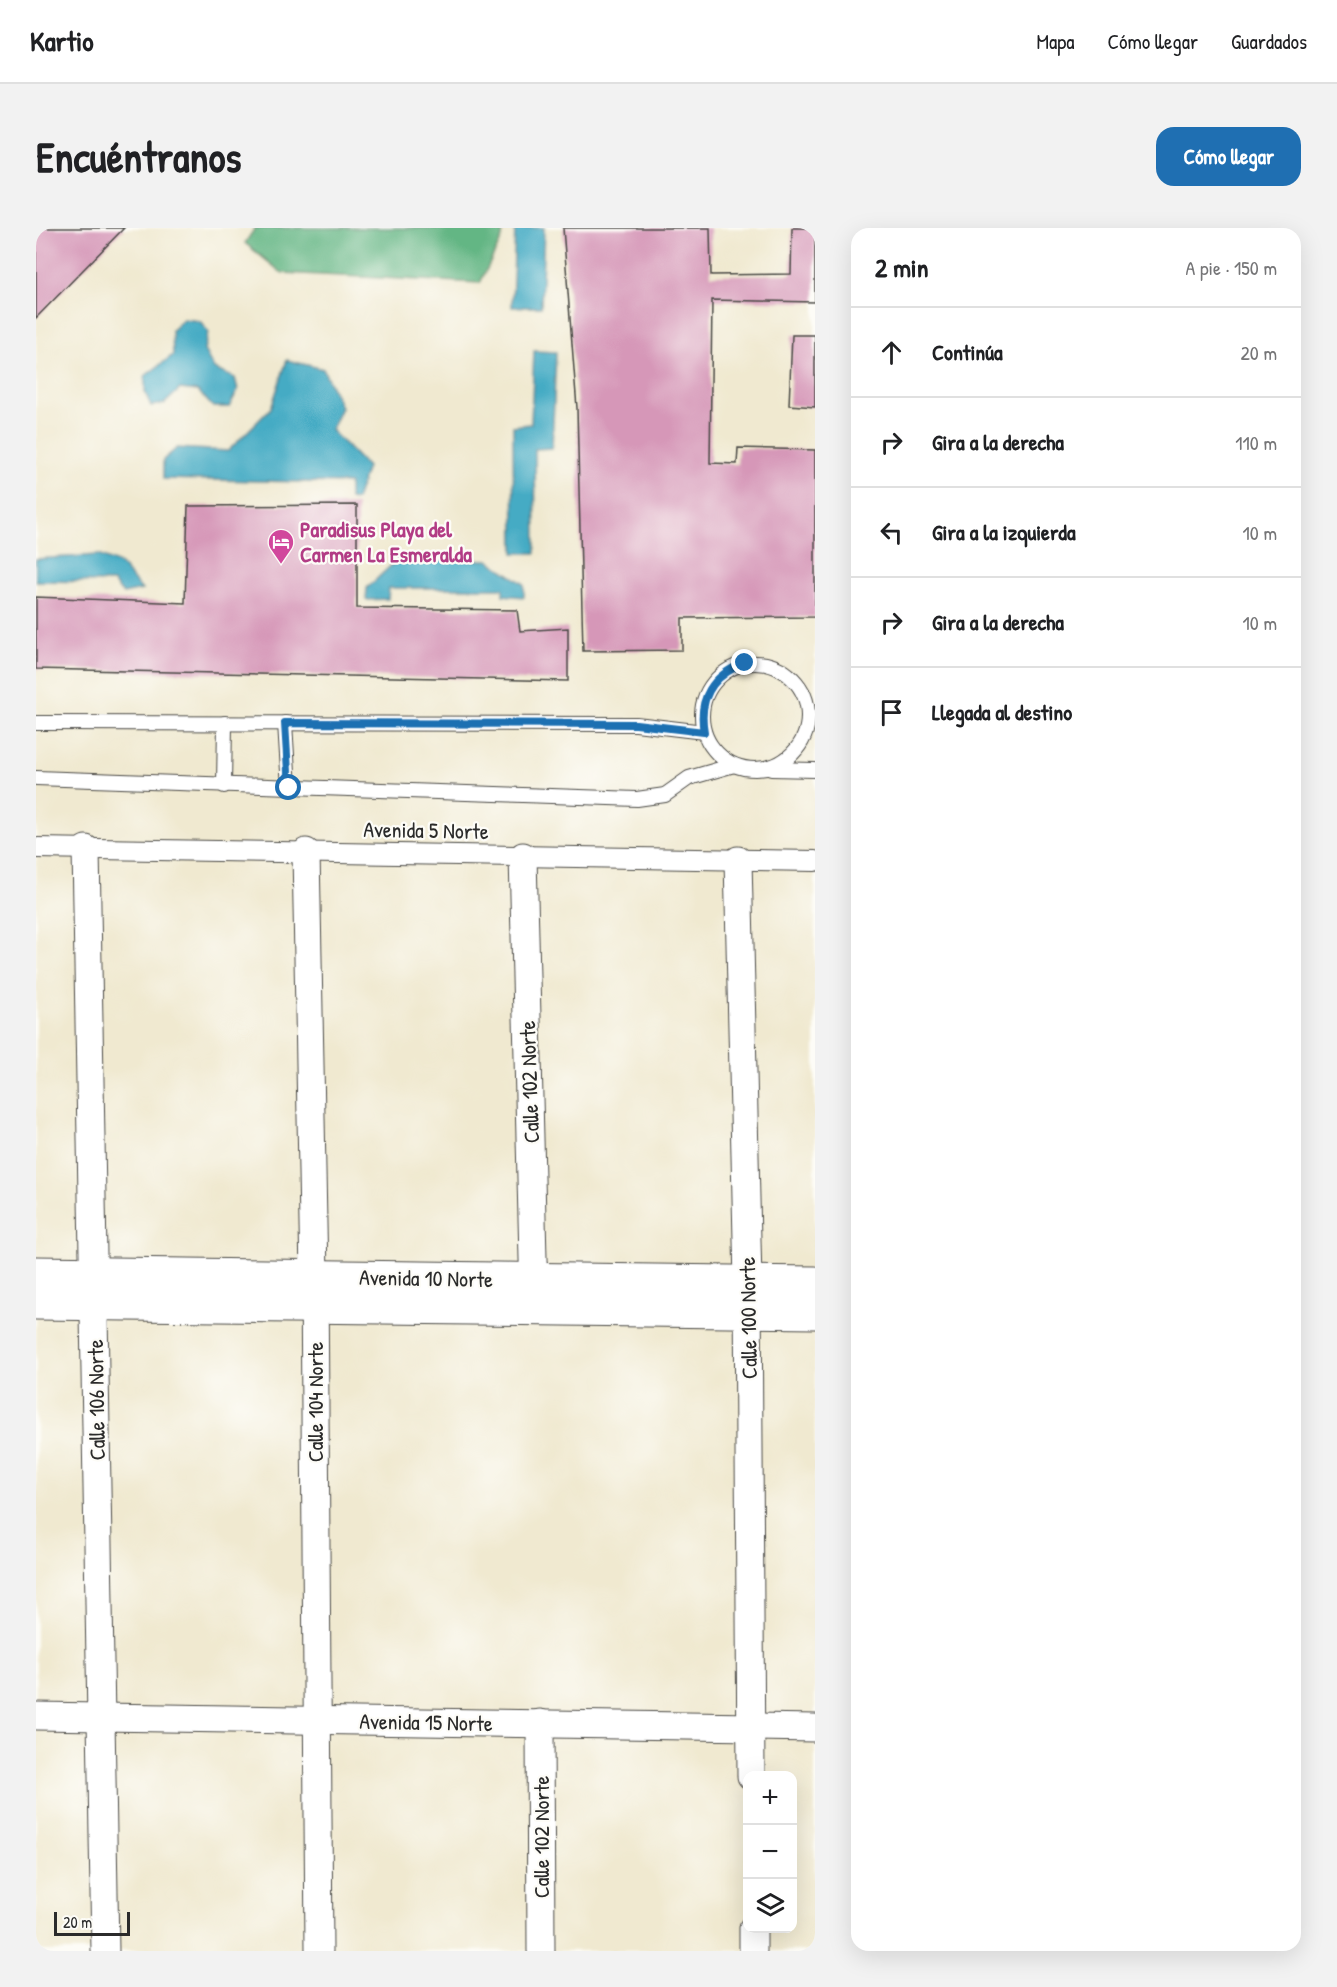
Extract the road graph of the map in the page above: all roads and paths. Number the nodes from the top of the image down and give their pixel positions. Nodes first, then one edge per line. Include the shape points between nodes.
1 (36, 723) edge
2 (225, 723) junction
3 (285, 723) junction
4 (704, 732) junction
5 (734, 765) junction
6 (769, 768) junction
7 (815, 770) edge
8 (36, 778) edge
9 (224, 786) junction
10 (289, 788) junction
11 (36, 848) edge
12 (86, 849) junction
13 (306, 852) junction
14 (523, 856) junction
15 (738, 860) junction
16 (815, 861) edge
17 (36, 1273) edge
18 (815, 1283) edge
19 (95, 1289) junction
20 (314, 1292) junction
21 (534, 1294) junction
22 (748, 1296) junction
23 (36, 1303) edge
24 (815, 1312) edge
25 (36, 1716) edge
26 (101, 1717) junction
27 (317, 1720) junction
28 (540, 1723) junction
29 (751, 1726) junction
30 (815, 1728) edge
31 (752, 1771) edge
32 (753, 1933) edge
33 (105, 1951) edge
34 (319, 1951) edge
35 (542, 1951) edge
36 (753, 1951) edge

1 - 2 lane
2 - 3 lane
2 - 9 lane
3 - 4 lane via 636,724
3 - 10 lane
4 - 5 lane via 721,757
4 - 6 lane via 703,702 718,677 745,663 760,662 788,673 806,697 808,724 795,753
5 - 6 lane via 757,770
5 - 10 lane via 689,778 665,795 637,799
6 - 7 lane
8 - 9 lane
9 - 10 lane
11 - 12 street, Avenida 5 Norte
12 - 13 street, Avenida 5 Norte
12 - 19 street, Calle 106 Norte
13 - 14 street, Avenida 5 Norte
13 - 20 street, Calle 104 Norte
14 - 15 street, Avenida 5 Norte
14 - 21 street, Calle 102 Norte
15 - 16 street, Avenida 5 Norte
15 - 22 street, Calle 100 Norte
17 - 19 street, Avenida 10 Norte
18 - 22 street, Avenida 10 Norte
19 - 20 street, Avenida 10 Norte
19 - 23 street, Avenida 10 Norte
19 - 26 street, Calle 106 Norte
20 - 21 street, Avenida 10 Norte
20 - 27 street, Calle 104 Norte
21 - 22 street, Avenida 10 Norte
22 - 24 street, Avenida 10 Norte
22 - 29 street, Calle 100 Norte
25 - 26 street, Avenida 15 Norte
26 - 27 street, Avenida 15 Norte
26 - 33 street, Calle 106 Norte
27 - 28 street, Avenida 15 Norte
27 - 34 street, Calle 104 Norte
28 - 29 street, Avenida 15 Norte
28 - 35 street, Calle 102 Norte
29 - 30 street, Avenida 15 Norte
29 - 31 street, Calle 100 Norte
32 - 36 street

